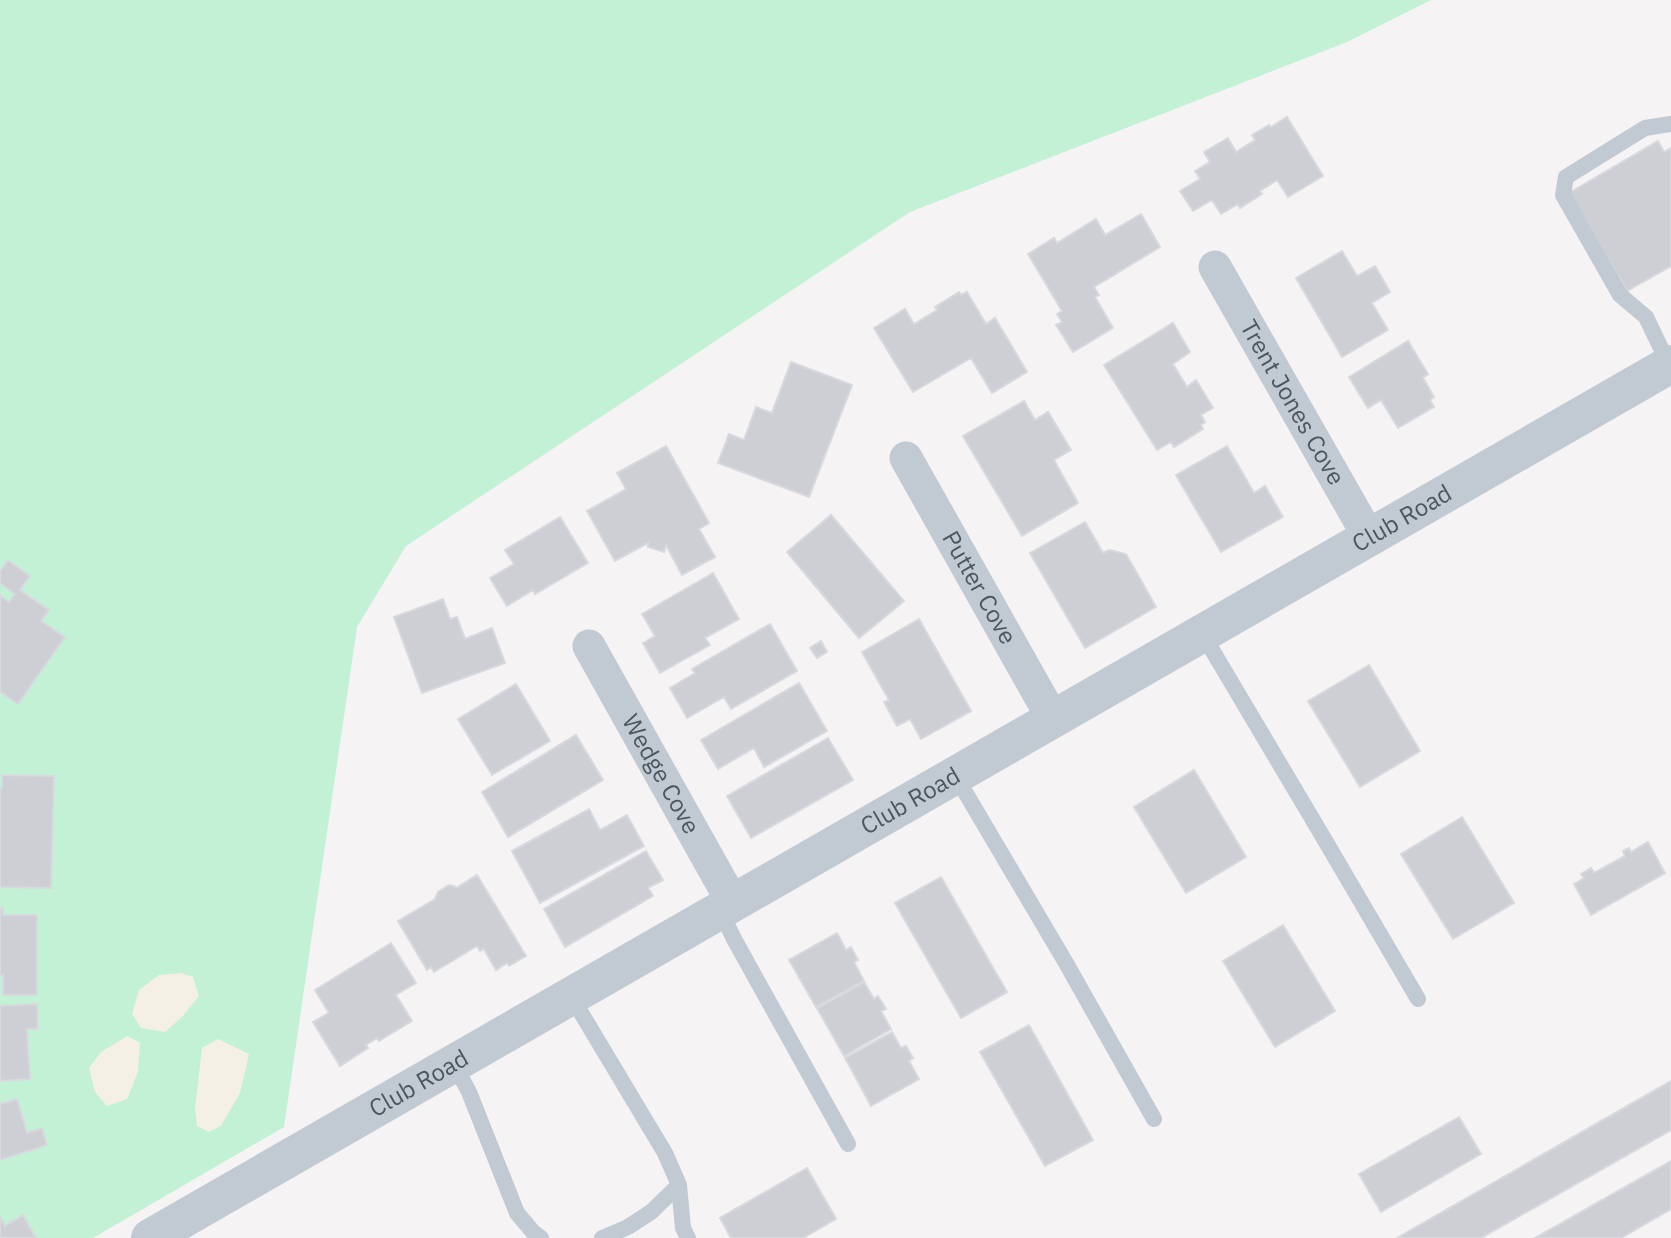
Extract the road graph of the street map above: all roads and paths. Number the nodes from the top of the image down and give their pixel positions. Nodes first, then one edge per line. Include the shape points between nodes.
1 (1671, 124) edge
2 (1215, 267) dead end
3 (1670, 364) edge
4 (905, 458) dead end
5 (1369, 537) junction
6 (1202, 634) junction
7 (589, 646) dead end
8 (1053, 719) junction
9 (955, 775) junction
10 (727, 906) junction
11 (571, 996) junction
12 (1418, 999) dead end
13 (454, 1063) junction
14 (1154, 1119) dead end
15 (848, 1144) dead end
16 (679, 1185) junction
17 (150, 1238) edge
18 (541, 1238) edge
19 (602, 1238) edge
20 (688, 1238) edge

1 - 3 lane via 1645,128 1566,177 1563,195 1620,295 1646,317
2 - 5 street, Trent Jones Cove
3 - 5 street, Club Road
4 - 8 street, Putter Cove
5 - 6 street, Club Road
6 - 8 street, Club Road
6 - 12 lane
7 - 10 street, Wedge Cove
8 - 9 street, Club Road
9 - 10 street, Club Road
9 - 14 lane
10 - 11 street, Club Road
10 - 15 lane via 734,939
11 - 13 street, Club Road
11 - 16 lane via 665,1153
13 - 17 street, Club Road
13 - 18 lane via 517,1213
16 - 19 lane via 651,1212
16 - 20 lane

